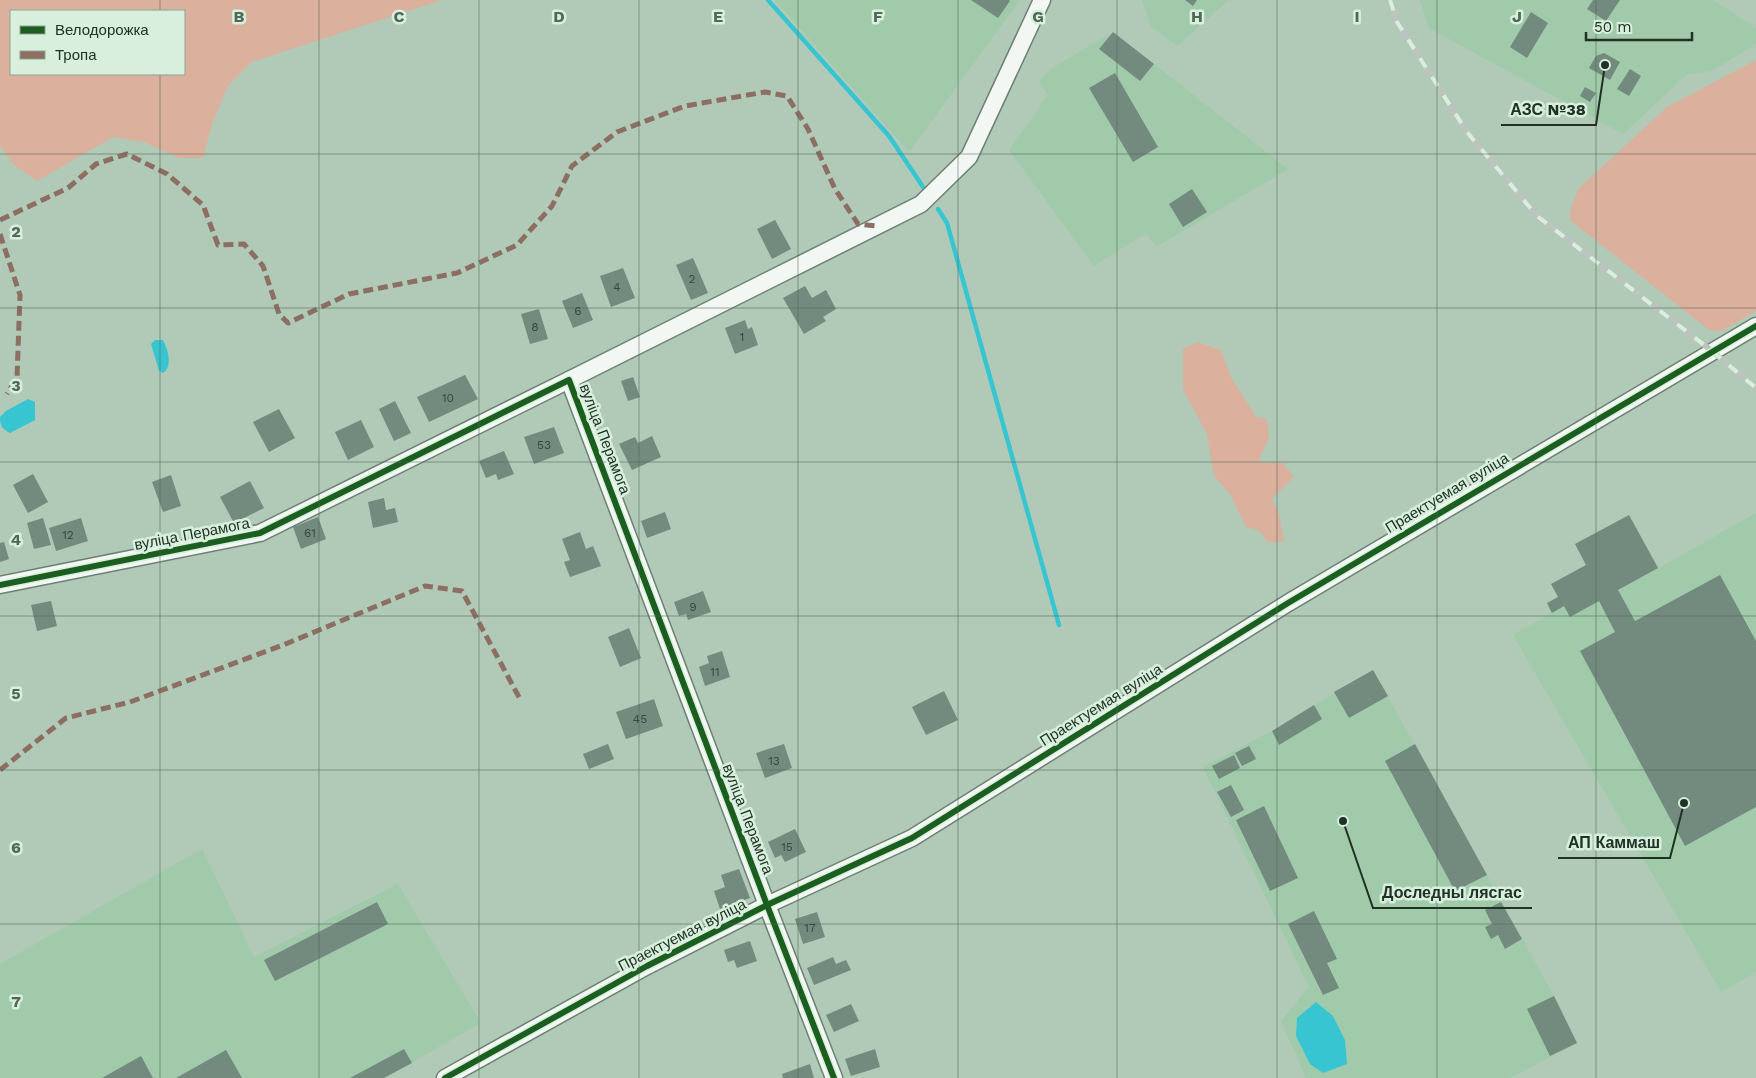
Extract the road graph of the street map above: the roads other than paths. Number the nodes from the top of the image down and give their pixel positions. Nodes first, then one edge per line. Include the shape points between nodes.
1 (1042, 0) edge
2 (1756, 326) edge
3 (570, 380) junction
4 (0, 585) edge
5 (767, 906) junction
6 (445, 1078) edge
7 (834, 1078) edge

1 - 3 street via 969,158 921,204
2 - 5 street, Праектуемая вуліца via 1288,603 912,838
3 - 4 street, вуліца Перамога via 260,533
3 - 5 street, вуліца Перамога
5 - 6 street, Праектуемая вуліца via 648,966
5 - 7 street, вуліца Перамога

